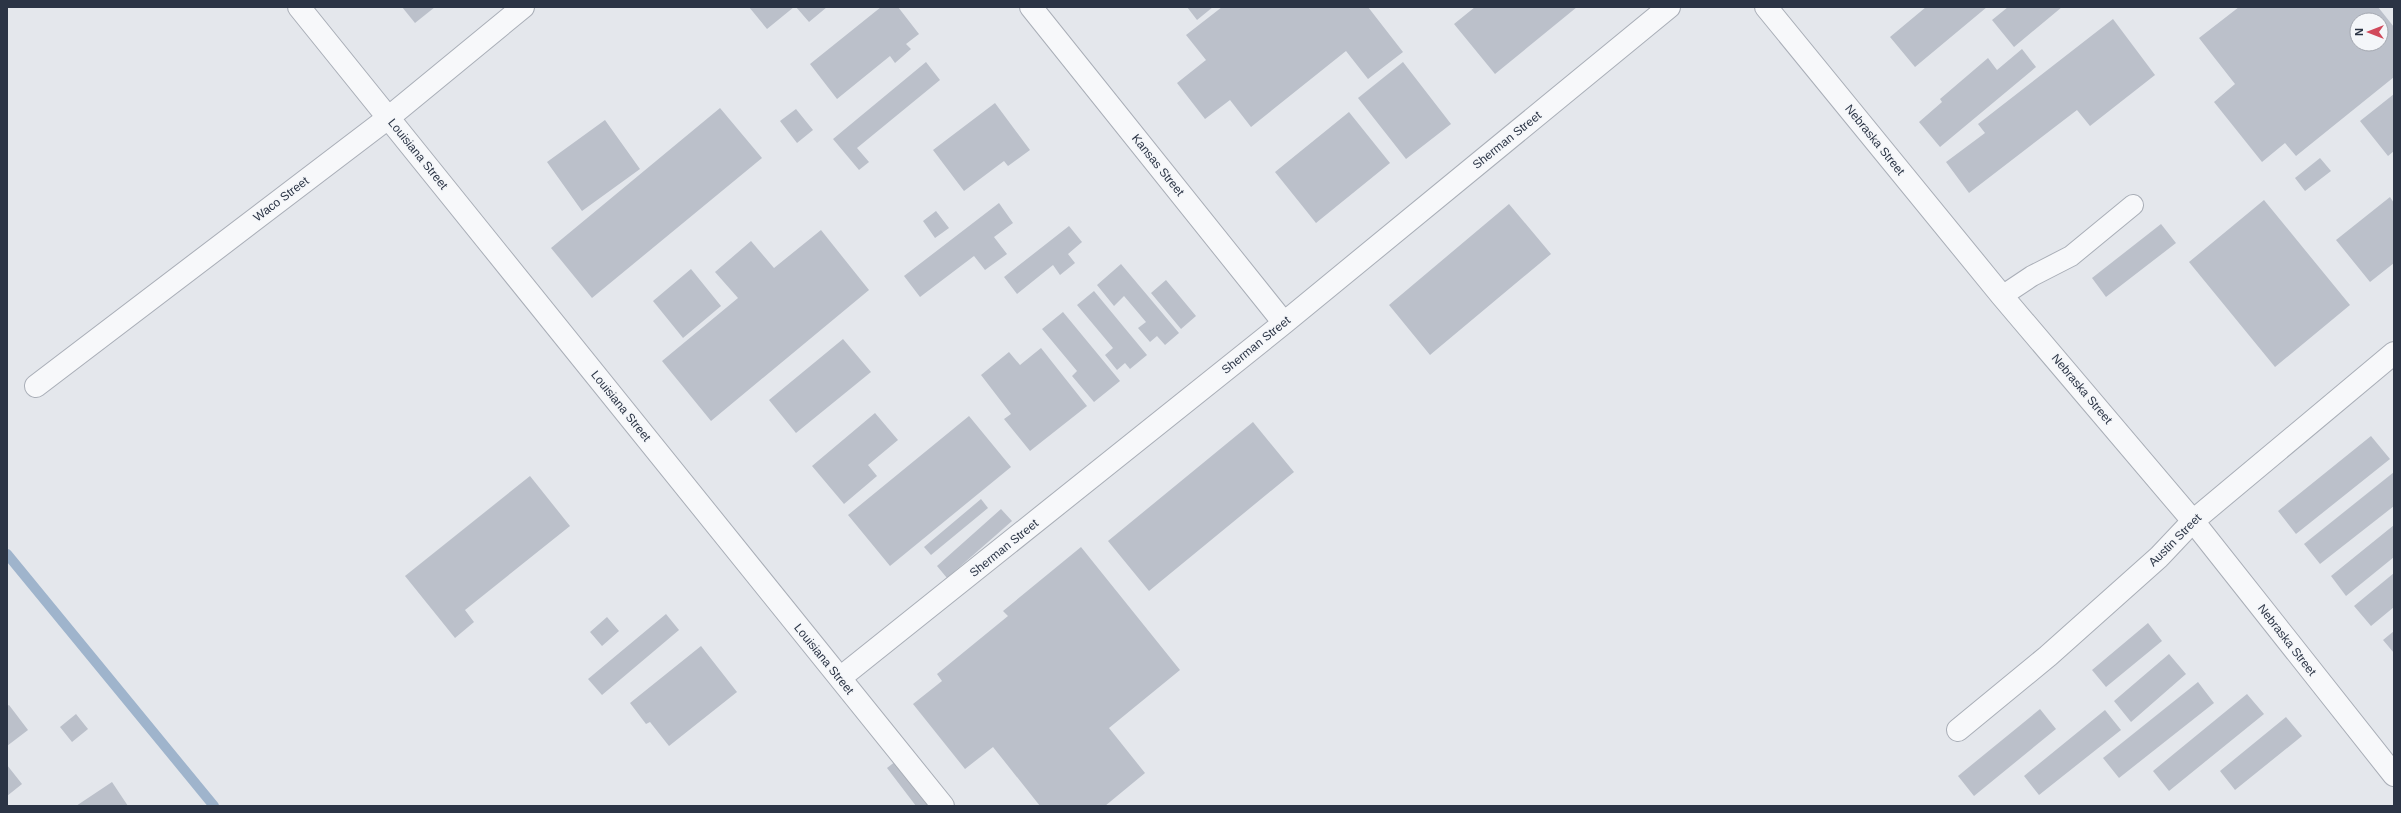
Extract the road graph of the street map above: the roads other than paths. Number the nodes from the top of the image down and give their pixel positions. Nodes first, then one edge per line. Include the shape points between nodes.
1 (299, 7) edge
2 (523, 7) edge
3 (1031, 7) edge
4 (1669, 7) edge
5 (1766, 7) edge
6 (388, 118) junction
7 (2133, 205) dead end
8 (2002, 296) junction
9 (1284, 323) junction
10 (2394, 352) edge
11 (36, 386) dead end
12 (2193, 521) junction
13 (840, 678) junction
14 (1958, 730) dead end
15 (2394, 775) edge
16 (943, 806) edge

1 - 6 street, Louisiana Street
2 - 6 street, Waco Street
3 - 9 street, Kansas Street
4 - 9 street, Sherman Street
5 - 8 street, Nebraska Street
6 - 11 street, Waco Street
6 - 13 street, Louisiana Street
7 - 8 lane via 2071,256 2032,276
8 - 12 street, Nebraska Street
9 - 13 street, Sherman Street
10 - 12 street, Austin Street
12 - 14 street, Austin Street via 2159,557 2048,656
12 - 15 street, Nebraska Street
13 - 16 street, Louisiana Street

